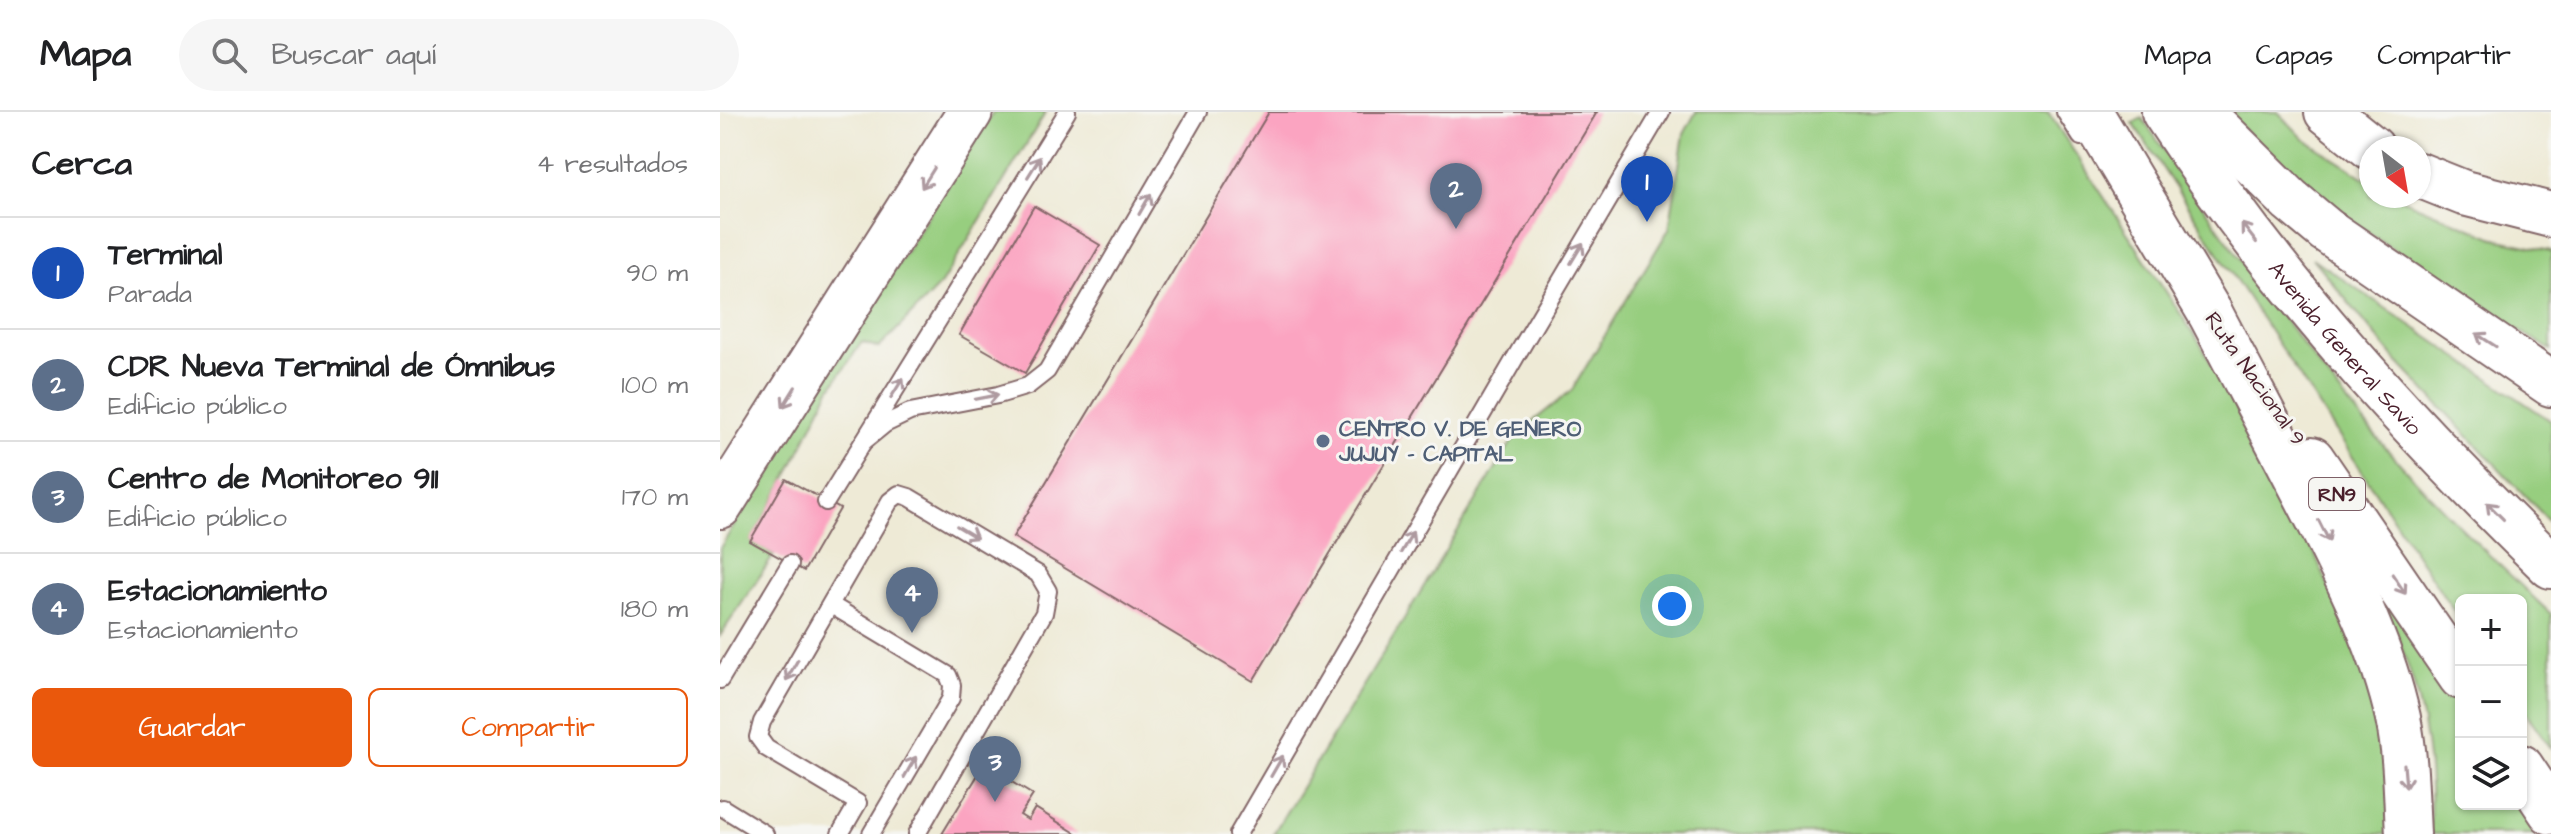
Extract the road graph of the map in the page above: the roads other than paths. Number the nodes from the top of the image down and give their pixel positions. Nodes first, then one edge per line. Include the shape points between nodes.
1 (970, 112) edge
2 (1067, 112) edge
3 (1198, 112) edge
4 (1661, 112) edge
5 (2065, 112) edge
6 (2164, 112) edge
7 (2201, 112) edge
8 (2327, 112) edge
9 (2090, 131) edge
10 (2359, 138) edge
11 (2431, 180) edge
12 (2551, 215) edge
13 (2139, 227) dead end
14 (2210, 313) junction
15 (2551, 384) edge
16 (863, 442) junction
17 (826, 502) dead end
18 (720, 506) edge
19 (790, 564) dead end
20 (2551, 566) edge
21 (831, 605) junction
22 (2455, 668) edge
23 (720, 680) edge
24 (2527, 776) edge
25 (723, 808) dead end
26 (2551, 812) edge
27 (765, 834) edge
28 (840, 834) edge
29 (871, 834) edge
30 (917, 834) edge
31 (1238, 834) edge
32 (2408, 834) edge

1 -> 18 main road
16 -> 2 lane
16 -> 3 lane via 910,412 998,395 1028,386 1047,371
31 -> 4 lane
5 - 9 lane
20 -> 6 main road, Avenida General Savio via 2347,353 2248,233
15 -> 7 main road via 2326,230
8 - 10 main road
9 - 14 main road, Ruta Nacional 9 / RN9
11 - 12 main road
13 - 14 lane
14 -> 22 main road, Ruta Nacional 9 / RN9
14 -> 32 main road via 2367,622 2398,720
16 - 17 lane
19 - 23 lane
21 -> 28 lane via 758,737 766,748 858,803
29 -> 21 lane via 951,698 952,685 948,675
21 -> 30 lane via 890,501 899,494 1038,574 1048,591 1044,613
24 - 26 main road
25 - 27 lane

